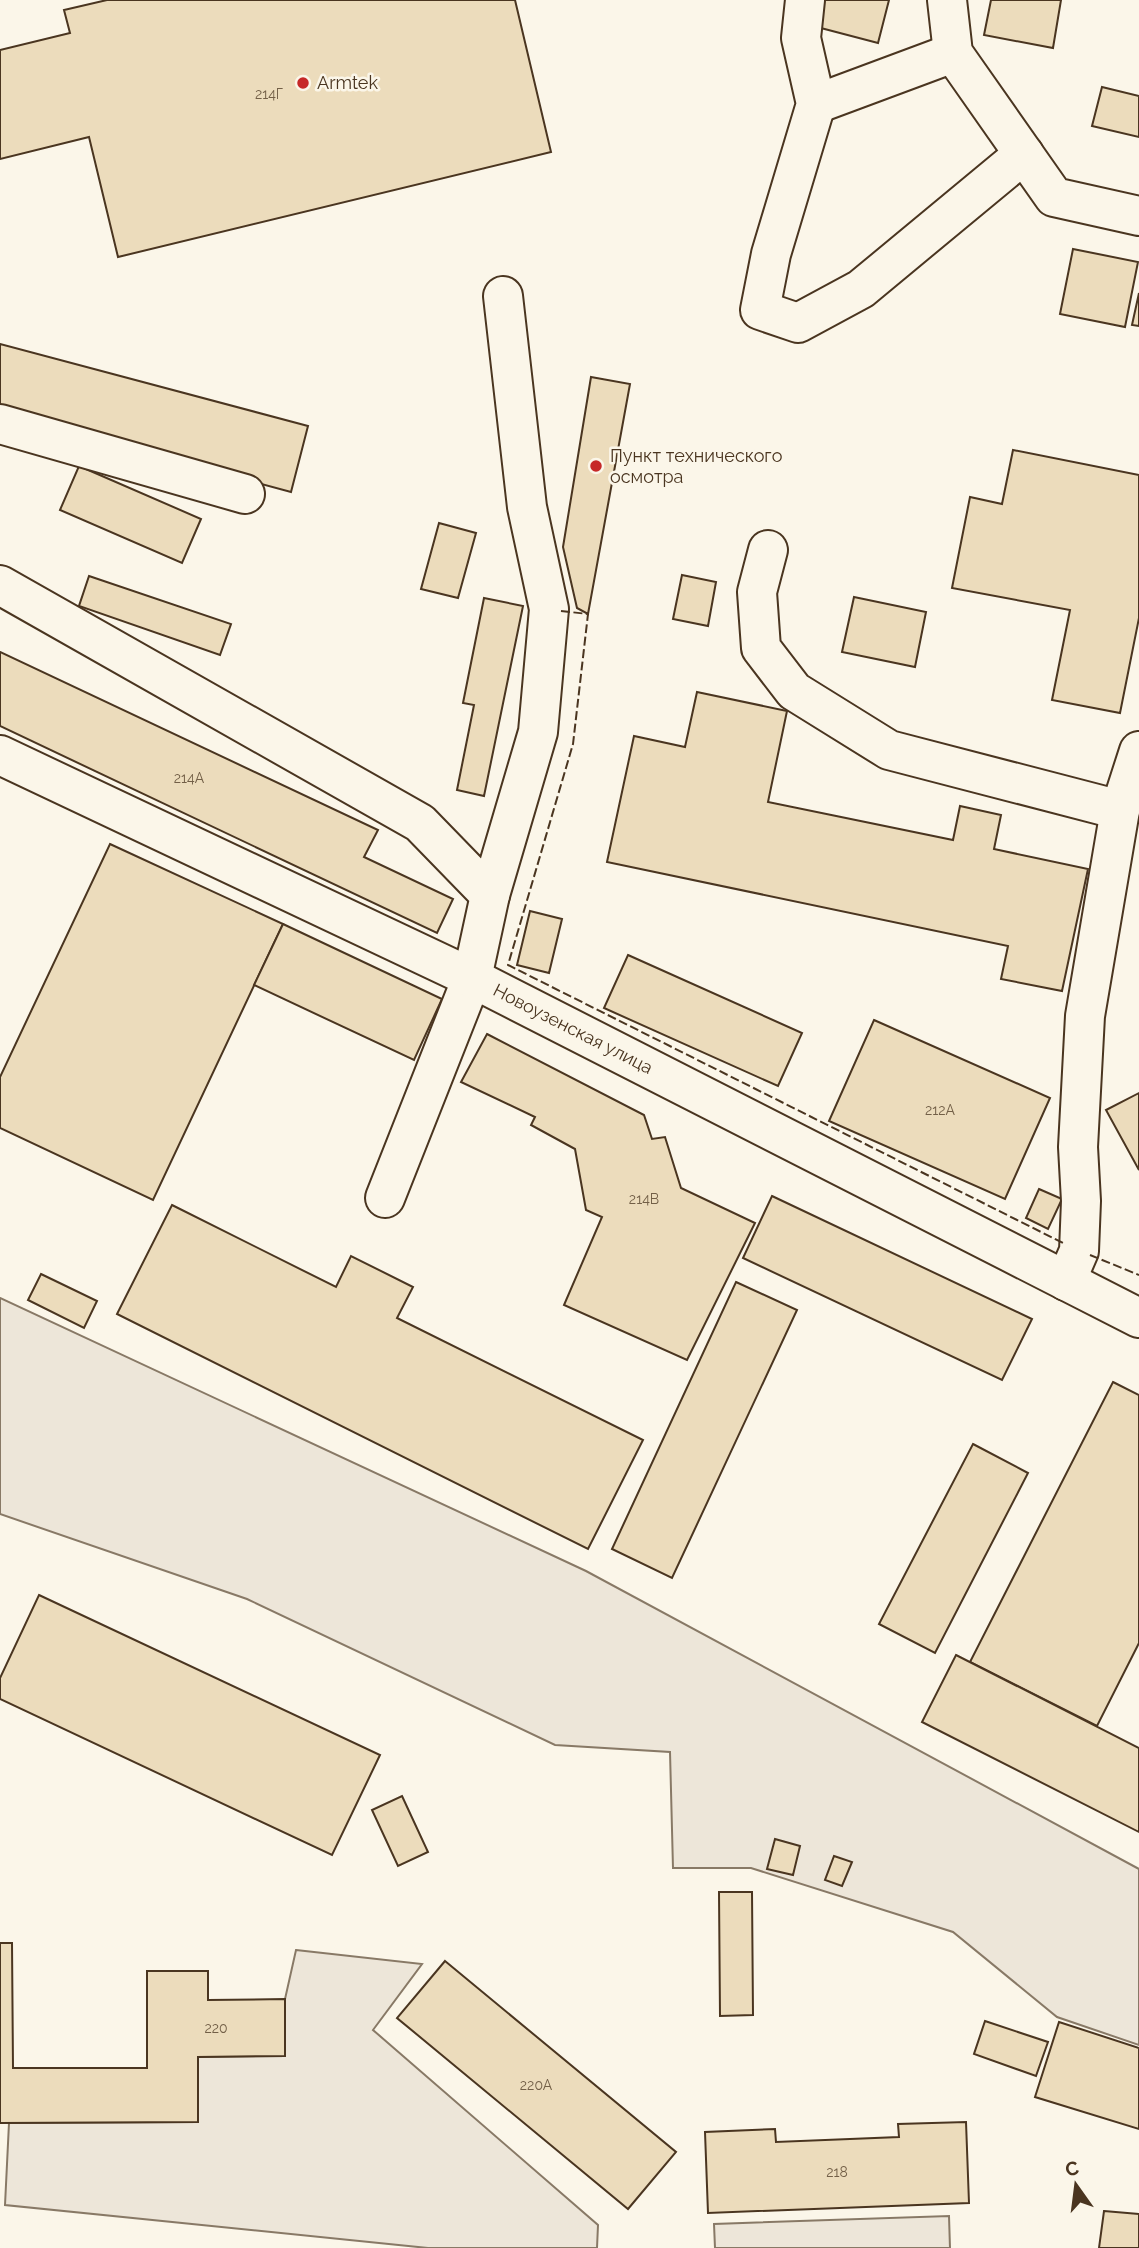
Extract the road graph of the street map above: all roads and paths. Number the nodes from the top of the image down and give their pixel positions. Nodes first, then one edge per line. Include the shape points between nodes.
1 (805, 0) edge
2 (947, 0) edge
3 (953, 52) junction
4 (816, 104) junction
5 (1024, 154) junction
6 (1139, 216) edge
7 (503, 296) dead end
8 (0, 424) edge
9 (245, 494) dead end
10 (768, 550) dead end
11 (0, 585) edge
12 (1139, 751) edge
13 (0, 755) edge
14 (1120, 810) junction
15 (490, 894) junction
16 (472, 978) junction
17 (385, 1198) dead end
18 (1066, 1281) junction
19 (1139, 1318) edge

1 - 4 street via 801,38
2 - 3 street
3 - 4 street
3 - 5 street
4 - 5 street via 771,254 761,310 798,323 861,289
5 - 6 street via 1054,197
7 - 15 street via 527,507 549,610 538,732
8 - 9 street
10 - 14 street via 757,592 761,648 794,691 889,750
11 - 15 street via 420,823
12 - 14 street
13 - 16 street, Новоузенская улица
14 - 18 street via 1085,1016 1078,1147 1079,1251
15 - 16 street
16 - 17 street
16 - 18 street, Новоузенская улица
18 - 19 street, Новоузенская улица

